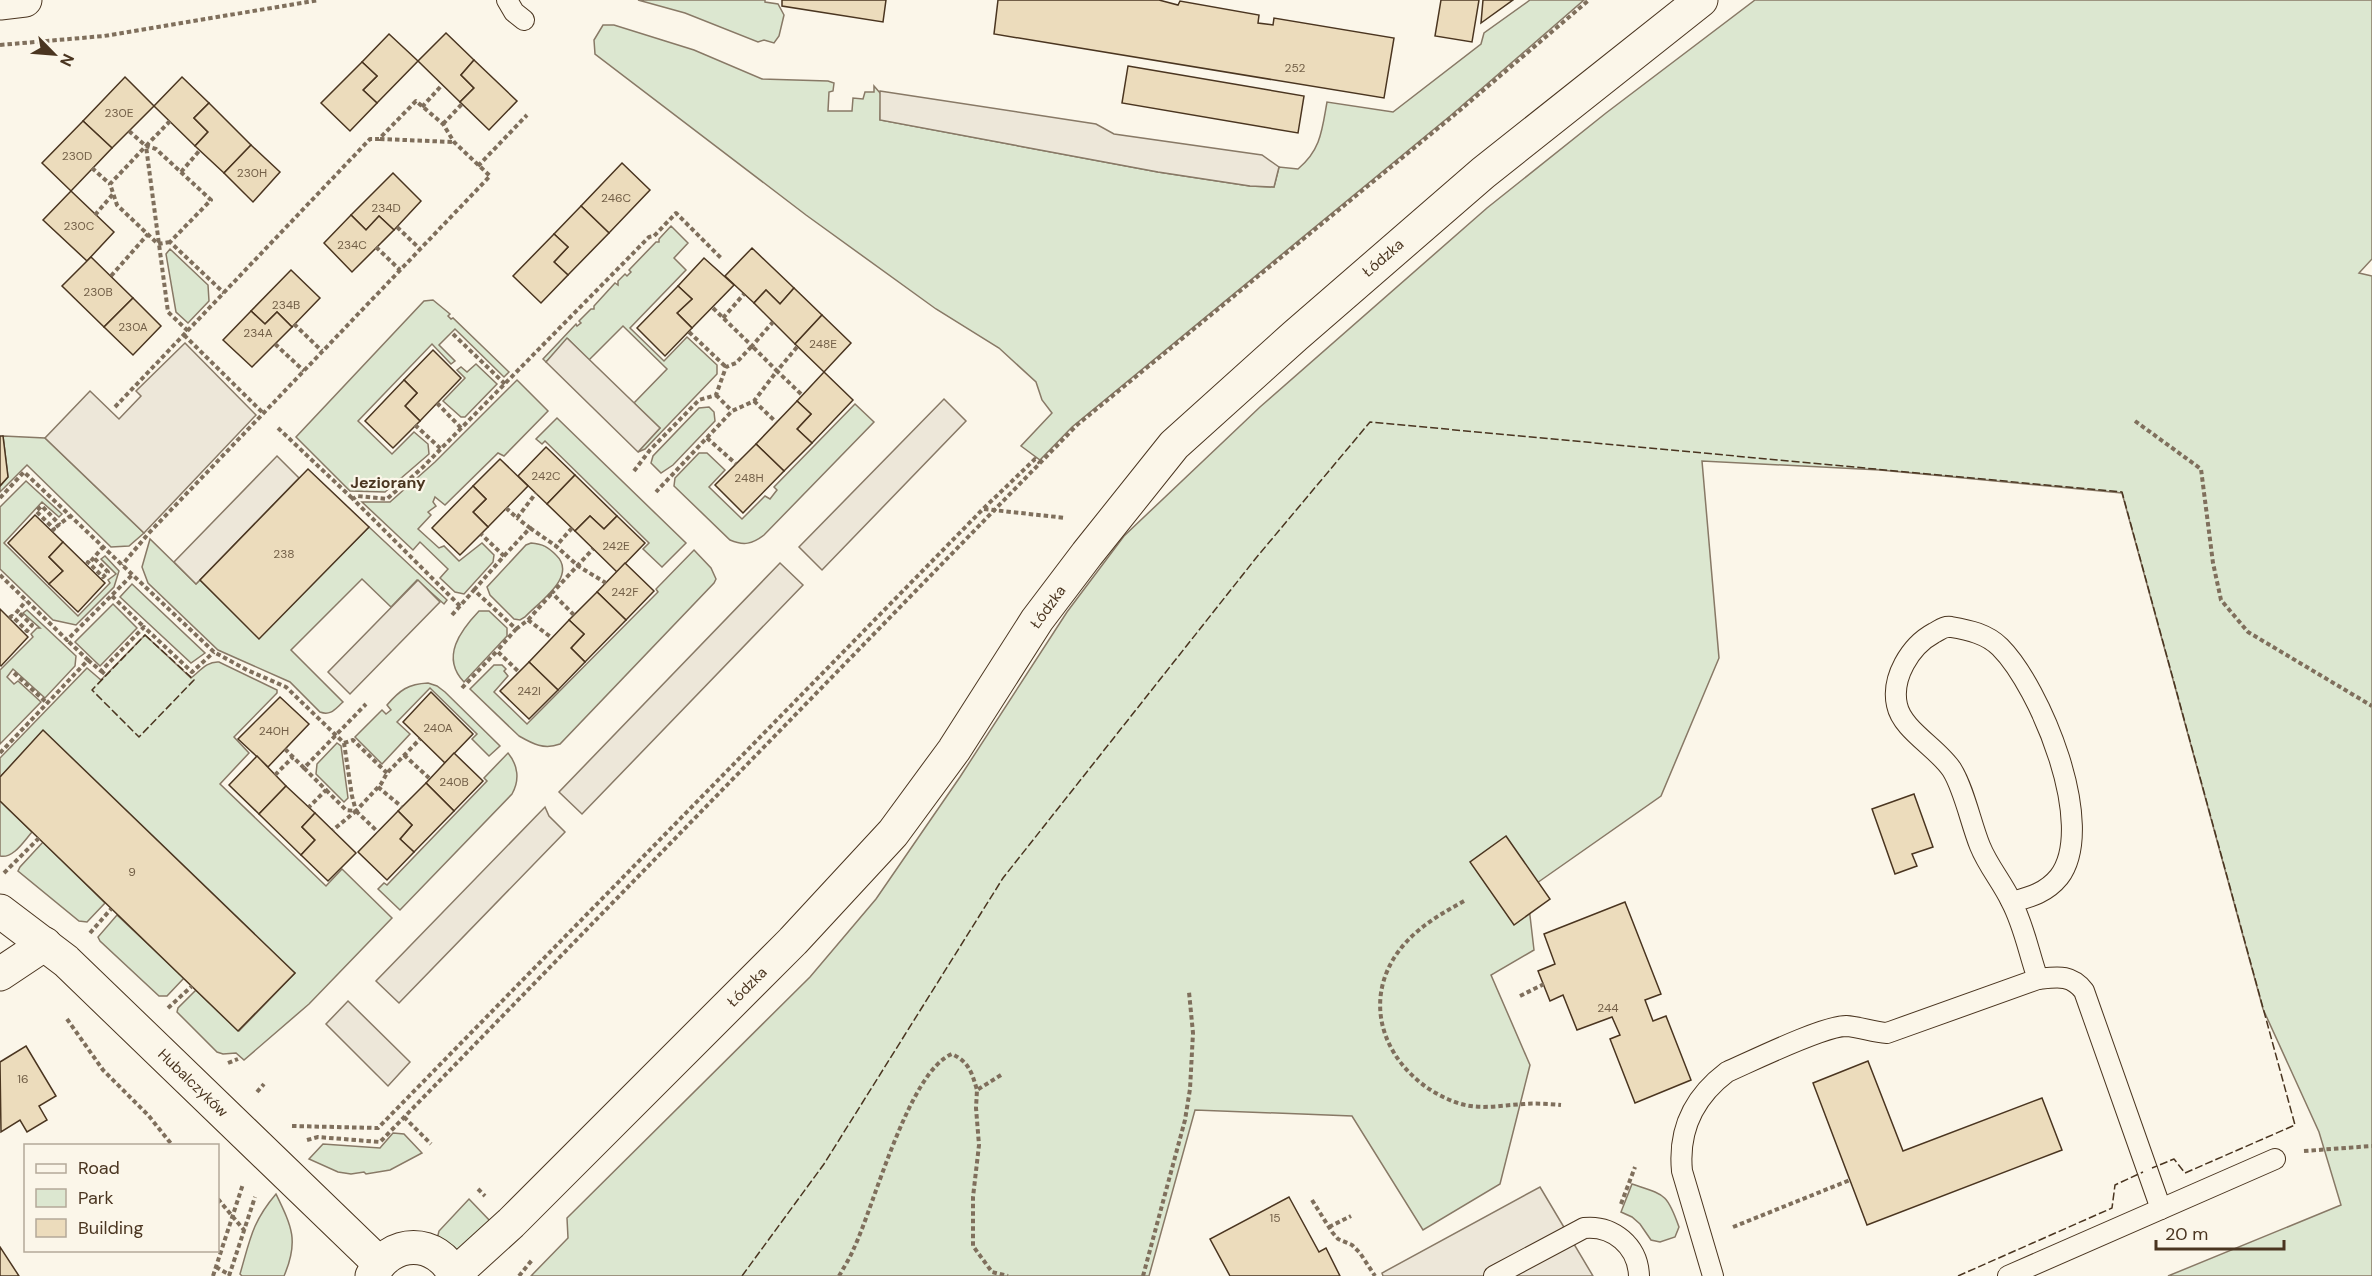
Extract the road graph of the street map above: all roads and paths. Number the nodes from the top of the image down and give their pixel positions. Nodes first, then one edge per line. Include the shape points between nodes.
1 (25, 0) edge
2 (319, 0) edge
3 (507, 0) edge
4 (1589, 0) edge
5 (1701, 0) edge
6 (0, 3) edge
7 (524, 20) dead end
8 (0, 45) edge
9 (442, 85) dead end
10 (462, 104) dead end
11 (422, 107) junction
12 (527, 115) dead end
13 (170, 121) dead end
14 (443, 124) junction
15 (129, 131) dead end
16 (379, 139) junction
17 (454, 142) junction
18 (146, 146) junction
19 (200, 150) dead end
20 (478, 166) junction
21 (92, 168) dead end
22 (181, 172) junction
23 (110, 184) junction
24 (113, 194) junction
25 (95, 215) dead end
26 (397, 227) dead end
27 (148, 234) junction
28 (170, 242) junction
29 (158, 244) junction
30 (376, 247) dead end
31 (420, 249) junction
32 (721, 258) dead end
33 (400, 270) junction
34 (111, 276) dead end
35 (224, 293) junction
36 (744, 294) dead end
37 (712, 308) dead end
38 (723, 318) junction
39 (773, 322) dead end
40 (294, 324) dead end
41 (689, 332) dead end
42 (186, 333) junction
43 (453, 334) dead end
44 (275, 344) dead end
45 (753, 346) junction
46 (797, 346) dead end
47 (322, 351) junction
48 (726, 367) junction
49 (777, 370) junction
50 (304, 371) junction
51 (505, 384) junction
52 (716, 395) junction
53 (802, 395) dead end
54 (754, 401) junction
55 (437, 404) dead end
56 (116, 407) dead end
57 (732, 411) junction
58 (263, 413) junction
59 (776, 422) dead end
60 (2135, 422) dead end
61 (415, 425) dead end
62 (278, 428) dead end
63 (461, 428) junction
64 (706, 438) junction
65 (441, 449) junction
66 (1040, 463) junction
67 (736, 464) dead end
68 (634, 471) dead end
69 (656, 492) dead end
70 (536, 493) dead end
71 (0, 498) edge
72 (353, 499) junction
73 (506, 508) dead end
74 (983, 509) junction
75 (993, 510) junction
76 (69, 516) junction
77 (517, 518) junction
78 (1070, 519) dead end
79 (56, 528) junction
80 (530, 528) junction
81 (572, 528) dead end
82 (481, 534) dead end
83 (556, 546) junction
84 (103, 547) junction
85 (593, 549) dead end
86 (504, 556) junction
87 (87, 564) dead end
88 (122, 565) junction
89 (578, 566) junction
90 (0, 575) edge
91 (132, 575) junction
92 (606, 583) dead end
93 (474, 590) junction
94 (552, 593) junction
95 (112, 596) junction
96 (26, 601) junction
97 (460, 606) junction
98 (452, 615) dead end
99 (574, 615) dead end
100 (9, 618) dead end
101 (528, 620) junction
102 (144, 627) junction
103 (516, 629) junction
104 (552, 638) dead end
105 (67, 640) junction
106 (214, 651) junction
107 (497, 651) junction
108 (88, 660) junction
109 (101, 671) junction
110 (519, 672) dead end
111 (14, 673) dead end
112 (106, 675) dead end
113 (462, 688) dead end
114 (47, 703) junction
115 (366, 704) dead end
116 (2372, 706) edge
117 (336, 735) junction
118 (420, 739) dead end
119 (344, 743) junction
120 (285, 748) dead end
121 (0, 753) edge
122 (404, 755) junction
123 (293, 757) junction
124 (304, 768) junction
125 (387, 773) junction
126 (275, 775) dead end
127 (429, 778) dead end
128 (378, 787) junction
129 (326, 790) junction
130 (309, 807) dead end
131 (402, 807) dead end
132 (356, 811) junction
133 (333, 830) dead end
134 (378, 832) dead end
135 (39, 838) dead end
136 (4, 873) dead end
137 (1464, 901) dead end
138 (2012, 902) junction
139 (111, 909) dead end
140 (0, 911) edge
141 (85, 939) dead end
142 (45, 944) junction
143 (0, 974) edge
144 (2038, 979) junction
145 (1544, 984) dead end
146 (192, 986) dead end
147 (1189, 992) dead end
148 (1520, 996) dead end
149 (164, 1012) dead end
150 (63, 1014) dead end
151 (1001, 1075) dead end
152 (977, 1090) junction
153 (1561, 1105) dead end
154 (404, 1117) junction
155 (287, 1130) dead end
156 (305, 1141) dead end
157 (171, 1144) edge
158 (431, 1144) dead end
159 (2372, 1146) edge
160 (2302, 1151) dead end
161 (2275, 1159) dead end
162 (1635, 1167) dead end
163 (246, 1177) dead end
164 (1850, 1180) dead end
165 (256, 1193) dead end
166 (219, 1200) edge
167 (1312, 1200) dead end
168 (2161, 1209) junction
169 (1351, 1215) dead end
170 (232, 1217) junction
171 (1329, 1227) junction
172 (1605, 1230) junction
173 (244, 1231) junction
174 (1702, 1239) junction
175 (537, 1253) dead end
176 (216, 1267) junction
177 (376, 1270) edge
178 (991, 1274) edge
179 (455, 1275) edge
180 (213, 1276) edge
181 (230, 1276) edge
182 (519, 1276) edge
183 (839, 1276) edge
184 (1008, 1276) edge
185 (1143, 1276) edge
186 (1375, 1276) edge
187 (1494, 1276) edge
188 (1639, 1276) edge
189 (1713, 1276) edge
190 (2008, 1276) edge

1 - 6 main road
2 - 8 path via 104,36
3 - 7 lane
4 - 66 path via 1077,425
5 - 179 main road, Łódzka via 1483,173 1174,445 1037,621 954,750 893,833 785,949
9 - 11 path
10 - 14 path
11 - 14 path
11 - 16 path via 416,101
12 - 20 path
13 - 18 path
14 - 17 path
15 - 18 path
16 - 17 path
16 - 35 path via 370,139
17 - 20 path
18 - 22 path via 156,149
18 - 23 path
18 - 29 path
19 - 22 path
20 - 31 path via 490,176
21 - 23 path
22 - 28 path via 211,200
23 - 24 path
24 - 25 path
24 - 27 path via 117,205
26 - 31 path
27 - 29 path
27 - 34 path
28 - 29 path
28 - 35 path
29 - 42 path via 168,312
30 - 33 path
31 - 33 path
32 - 51 path via 676,213
33 - 47 path
35 - 42 path
36 - 38 path
37 - 38 path
38 - 45 path
39 - 45 path
40 - 47 path
41 - 48 path
42 - 56 path
42 - 58 path
43 - 51 path
44 - 50 path
45 - 48 path
45 - 49 path
46 - 49 path
47 - 50 path
48 - 52 path
49 - 53 path
49 - 54 path
50 - 58 path
51 - 63 path
52 - 57 path
52 - 68 path via 699,400
54 - 57 path
54 - 59 path
55 - 63 path
57 - 64 path
58 - 88 path
60 - 116 path via 2202,469 2221,600 2248,632
61 - 65 path
62 - 72 path
63 - 65 path
64 - 67 path
64 - 69 path
65 - 72 path via 387,498
66 - 74 path via 1035,459
66 - 75 path
70 - 77 path
71 - 76 path via 24,472
72 - 97 path
73 - 77 path
74 - 75 path
74 - 155 path via 378,1128 292,1125
75 - 78 path
75 - 154 path
76 - 79 path
76 - 84 path
77 - 80 path
79 - 79 path via 54,530 36,511 42,506
80 - 83 path
80 - 86 path
81 - 83 path
82 - 86 path
83 - 89 path
84 - 87 path via 92,559 108,572 103,577
84 - 88 path
85 - 89 path
86 - 93 path
88 - 91 path
89 - 92 path
89 - 94 path
90 - 96 path
91 - 95 path
91 - 106 path
93 - 97 path
93 - 103 path
94 - 99 path
94 - 101 path
95 - 102 path
95 - 105 path
96 - 100 path via 16,614 32,626 27,631 12,616
96 - 105 path
97 - 98 path
101 - 103 path
101 - 104 path
102 - 106 path via 192,672
102 - 109 path
103 - 107 path
105 - 108 path
106 - 117 path via 286,687
107 - 110 path
107 - 113 path
108 - 109 path
108 - 114 path
109 - 112 path
111 - 114 path
114 - 121 path
115 - 117 path
117 - 119 path
117 - 124 path
118 - 122 path
119 - 125 path via 353,740
119 - 132 path
120 - 123 path
122 - 125 path
122 - 127 path
123 - 124 path
123 - 126 path
124 - 129 path
125 - 128 path
128 - 131 path
128 - 132 path
129 - 130 path
129 - 132 path via 346,810
132 - 133 path
132 - 134 path
135 - 136 path
137 - 153 path via 1425,923 1394,958 1383,980 1379,1001 1381,1023 1391,1047 1420,1084 1463,1104 1492,1108 1525,1103
138 - 138 lane via 2048,888 2066,864 2072,845 2071,796 2057,749 2010,658 1982,635 1946,627 1930,635 1905,662 1895,691 1896,703 1905,722 1953,771 1980,846
138 - 144 lane
139 - 141 path
140 - 142 main road, Hubalczyków
142 - 143 main road
142 - 177 main road, Hubalczyków via 83,977
144 - 168 lane via 2072,979 2084,991
144 - 174 lane via 1887,1033 1844,1026 1824,1031 1727,1072 1715,1081 1690,1115 1682,1138 1682,1172
145 - 148 path
146 - 149 path
147 - 185 path via 1193,1033 1185,1120
150 - 157 path via 103,1070
151 - 152 path
152 - 178 path via 979,1144 973,1246
152 - 183 path via 963,1059 952,1054 934,1067 899,1129 855,1247
154 - 156 path via 380,1142 318,1137
154 - 158 path
159 - 160 path
161 - 168 lane
162 - 172 path via 1618,1213
163 - 170 path
164 - 174 path
165 - 173 path
166 - 170 path
167 - 171 path
168 - 190 lane
169 - 171 path
170 - 173 path
170 - 176 path
171 - 186 path via 1338,1239 1360,1253
172 - 187 lane via 1584,1227
172 - 188 lane via 1628,1245
173 - 181 path
174 - 189 lane
175 - 182 path
176 - 180 path
176 - 181 path
177 - 179 main road via 397,1250 420,1247 441,1256
178 - 184 path

